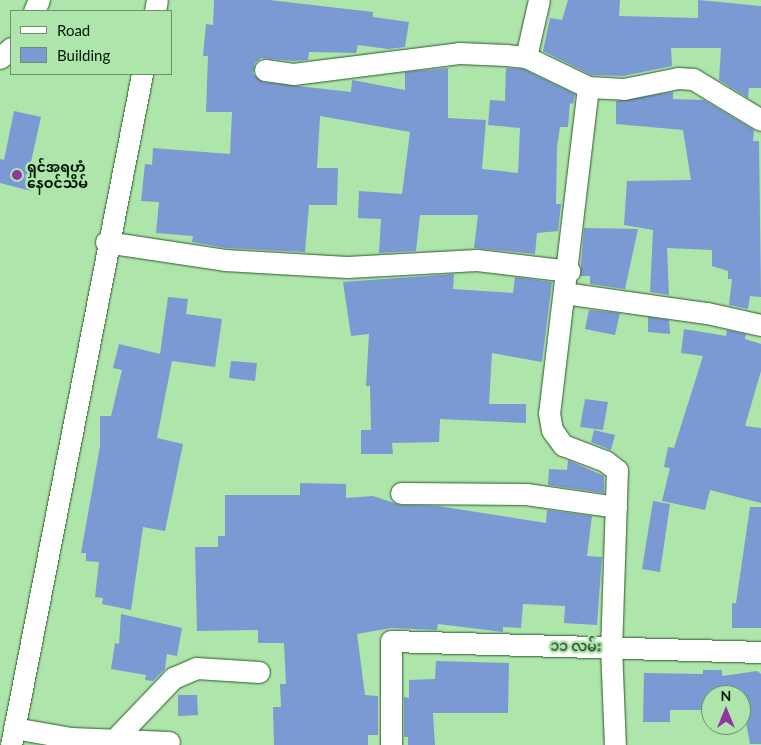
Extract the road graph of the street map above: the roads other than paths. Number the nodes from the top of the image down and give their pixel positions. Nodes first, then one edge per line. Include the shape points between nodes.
1 (539, 0) edge
2 (10, 49) edge
3 (0, 58) edge
4 (526, 58) junction
5 (265, 70) dead end
6 (142, 75) edge
7 (588, 87) junction
8 (761, 120) edge
9 (106, 242) junction
10 (569, 270) junction
11 (564, 293) junction
12 (761, 325) edge
13 (402, 493) dead end
14 (616, 507) junction
15 (611, 647) junction
16 (761, 652) edge
17 (259, 672) dead end
18 (12, 737) edge
19 (116, 740) junction
20 (169, 742) dead end
21 (391, 745) edge
22 (615, 745) edge

1 - 4 street
2 - 3 street
4 - 5 street via 459,52 320,72
4 - 7 street
6 - 9 street
7 - 8 street via 624,88 678,78 693,79
7 - 10 street
9 - 10 street via 225,260 347,268 478,260
9 - 18 street
10 - 11 street
11 - 12 street via 707,313
11 - 14 street via 548,414 552,430 563,445 606,461 617,470
13 - 14 street via 526,494
14 - 15 street
15 - 16 street, ၁၁ လမ်း
15 - 21 street, ၁၁ လမ်း via 391,641
15 - 22 street
17 - 19 street via 196,668 174,678
18 - 19 street
19 - 20 street

